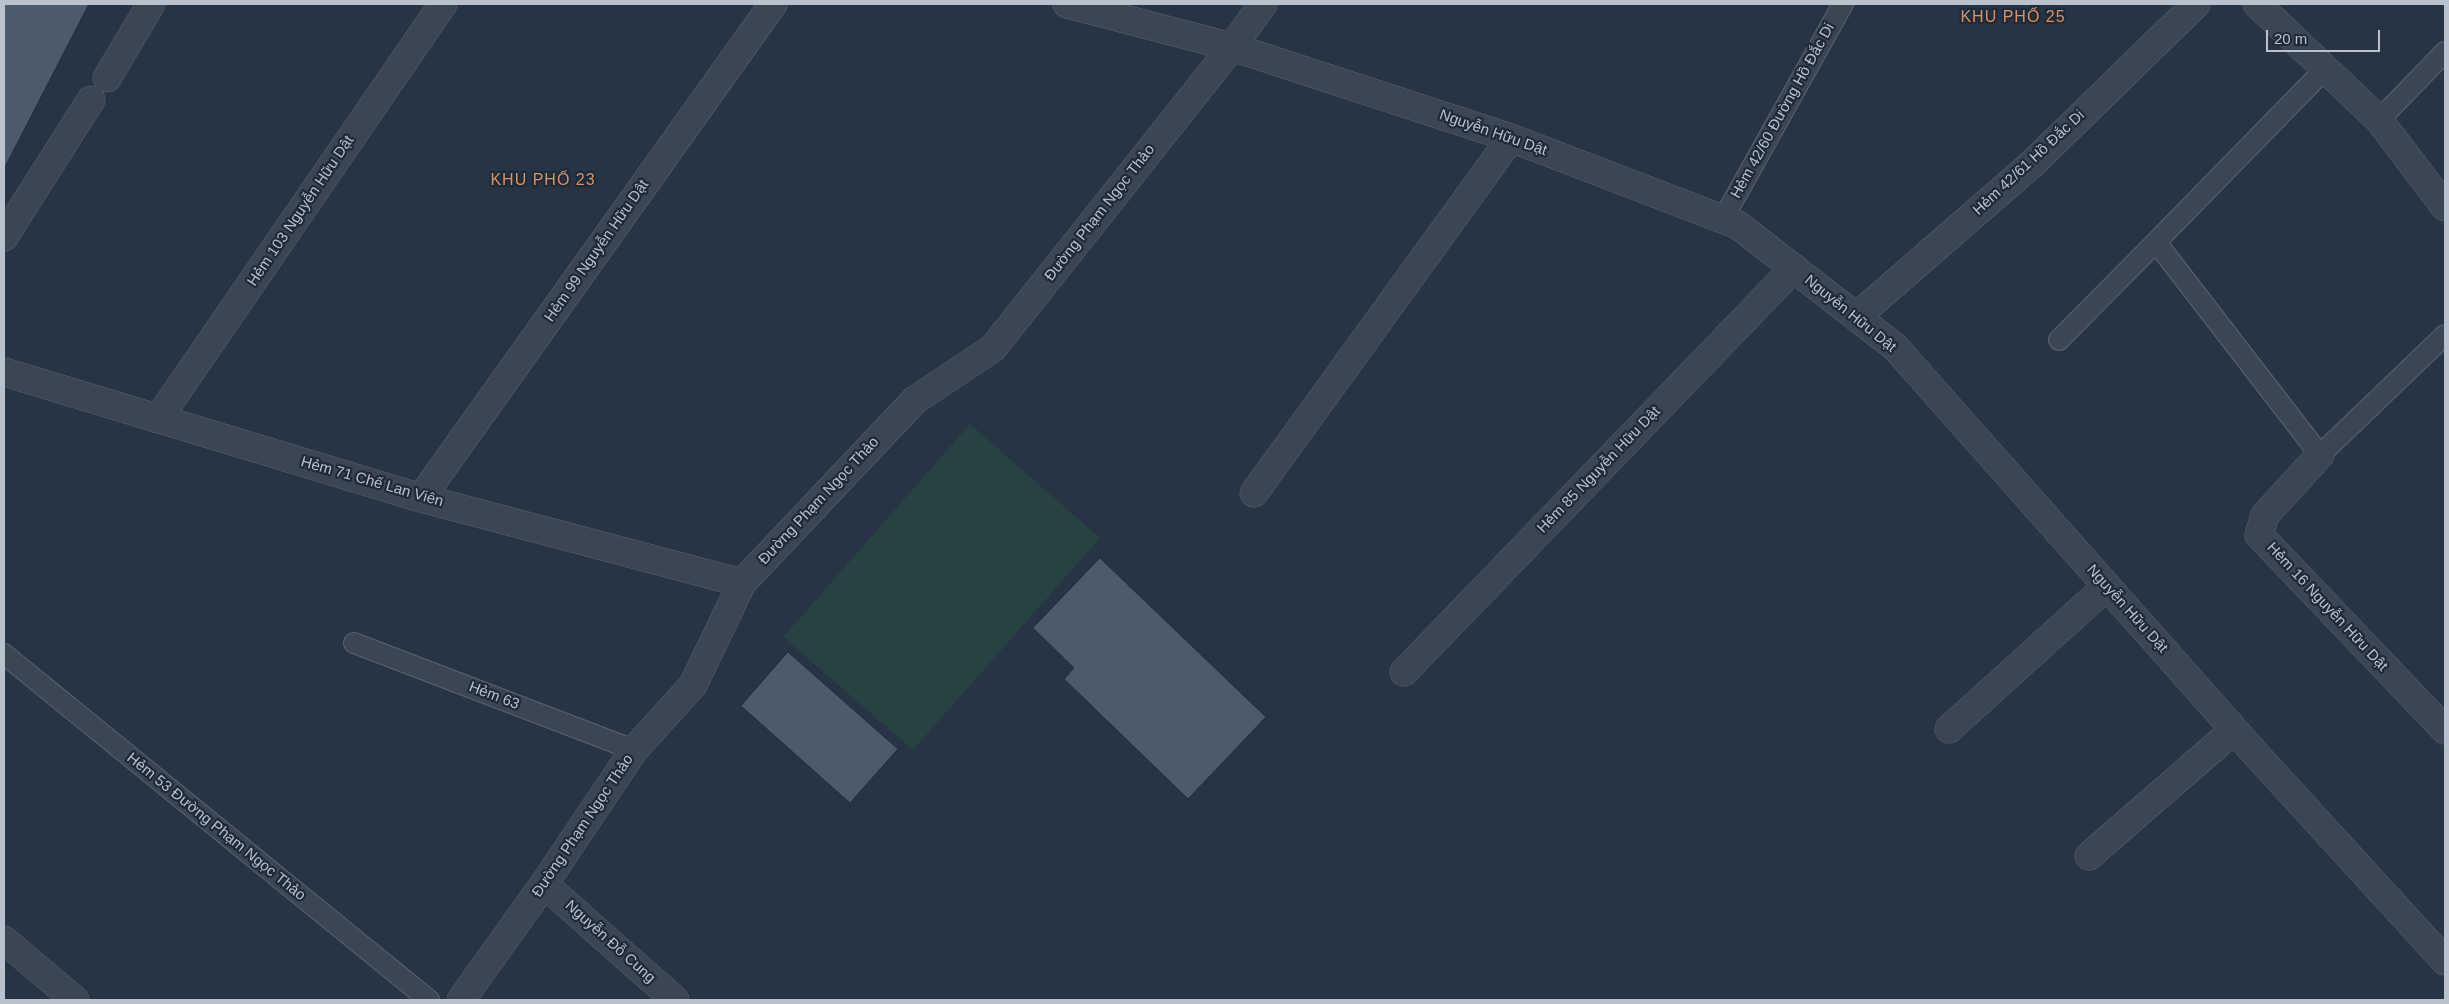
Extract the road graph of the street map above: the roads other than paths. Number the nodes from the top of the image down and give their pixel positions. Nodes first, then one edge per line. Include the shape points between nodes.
1 (151, 4) edge
2 (443, 4) edge
3 (773, 4) edge
4 (1067, 4) edge
5 (1263, 4) edge
6 (1844, 4) edge
7 (2196, 4) edge
8 (2256, 4) edge
9 (1232, 47) junction
10 (2445, 52) edge
11 (2326, 68) junction
12 (107, 78) dead end
13 (91, 100) dead end
14 (2379, 120) junction
15 (1511, 138) junction
16 (2445, 207) edge
17 (1723, 218) junction
18 (4, 237) edge
19 (2156, 242) junction
20 (1794, 268) junction
21 (1856, 317) junction
22 (2445, 335) edge
23 (2059, 340) dead end
24 (4, 372) edge
25 (158, 419) junction
26 (2320, 454) junction
27 (1254, 493) dead end
28 (421, 498) junction
29 (742, 583) junction
30 (2107, 586) junction
31 (354, 643) dead end
32 (4, 654) edge
33 (1404, 672) dead end
34 (1949, 729) dead end
35 (2234, 730) junction
36 (2445, 730) edge
37 (634, 750) junction
38 (2089, 856) dead end
39 (544, 884) junction
40 (4, 940) edge
41 (2445, 961) edge
42 (75, 1000) edge
43 (429, 1000) edge
44 (462, 1000) edge
45 (675, 1000) edge

1 - 12 street
2 - 25 street, Hẻm 103 Nguyễn Hữu Dật
3 - 28 street, Hẻm 99 Nguyễn Hữu Dật
4 - 9 street, Nguyễn Hữu Dật
5 - 9 street, Đường Phạm Ngọc Thảo
6 - 17 lane, Hẻm 42/60 Đường Hồ Đắc Di
7 - 21 street, Hẻm 42/61 Hồ Đắc Di via 2033,163
8 - 11 street
9 - 15 street, Nguyễn Hữu Dật
9 - 29 street, Đường Phạm Ngọc Thảo via 994,348 915,400
10 - 14 lane
11 - 14 street
11 - 19 lane
13 - 18 street
14 - 16 street
15 - 17 street, Nguyễn Hữu Dật
15 - 27 street
17 - 20 street, Nguyễn Hữu Dật via 1738,225
19 - 23 lane
19 - 26 lane
20 - 21 street, Nguyễn Hữu Dật
20 - 33 street, Hẻm 85 Nguyễn Hữu Dật
21 - 30 street, Nguyễn Hữu Dật via 1895,348
22 - 26 lane
24 - 25 street, Hẻm 71 Chế Lan Viên
25 - 28 street, Hẻm 71 Chế Lan Viên
26 - 36 street, Hẻm 16 Nguyễn Hữu Dật via 2265,515 2259,535
28 - 29 street, Hẻm 71 Chế Lan Viên
29 - 37 street, Đường Phạm Ngọc Thảo via 693,685
30 - 34 street
30 - 35 street, Nguyễn Hữu Dật
31 - 37 lane, Hẻm 63
32 - 43 lane, Hẻm 53 Đường Phạm Ngọc Thảo
35 - 38 street
35 - 41 street, Nguyễn Hữu Dật
37 - 39 street, Đường Phạm Ngọc Thảo
39 - 44 street, Đường Phạm Ngọc Thảo
39 - 45 street, Nguyễn Đỗ Cung
40 - 42 street

